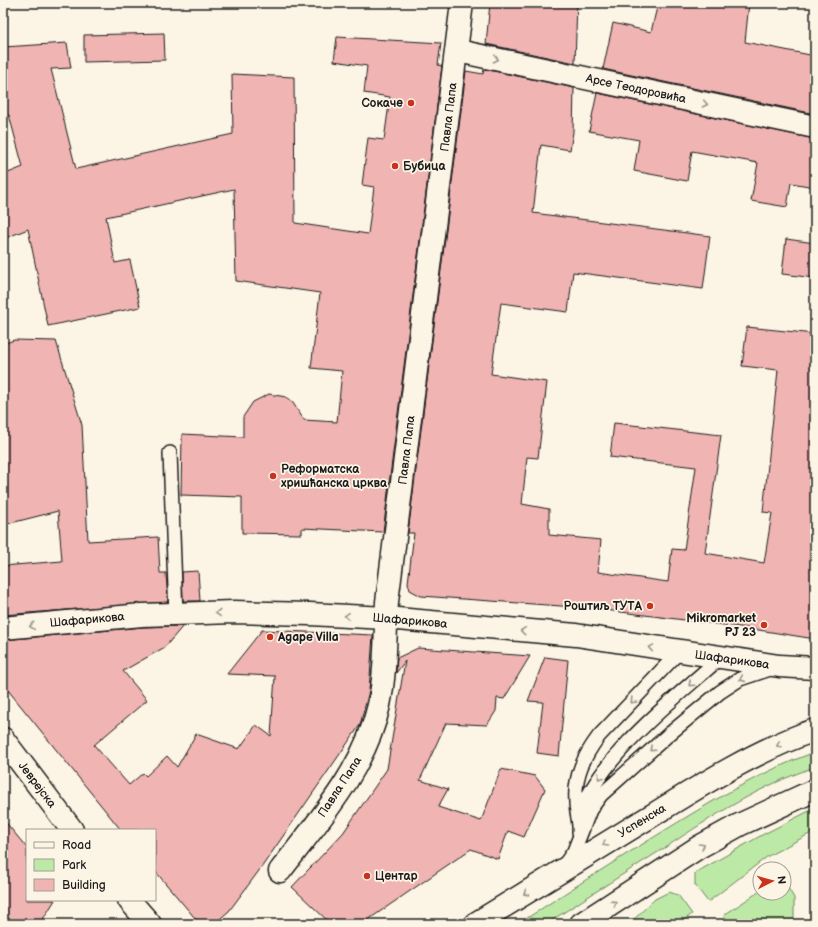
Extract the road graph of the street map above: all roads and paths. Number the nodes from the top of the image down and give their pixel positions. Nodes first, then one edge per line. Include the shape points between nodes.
1 (462, 3) edge
2 (458, 51) junction
3 (815, 127) edge
4 (170, 453) dead end
5 (176, 614) junction
6 (386, 618) junction
7 (3, 628) edge
8 (679, 652) junction
9 (720, 658) junction
10 (779, 666) junction
11 (815, 668) edge
12 (815, 730) edge
13 (3, 739) edge
14 (815, 790) edge
15 (579, 817) junction
16 (71, 829) edge
17 (579, 836) junction
18 (280, 871) dead end
19 (559, 872) junction
20 (131, 901) edge
21 (150, 924) edge
22 (475, 924) edge
23 (581, 924) edge

1 - 2 street, Павла Папа
2 -> 3 street, Арсе Теодоровића
2 - 6 street, Павла Папа
4 - 5 lane
6 -> 5 street, Шафарикова via 242,612
5 -> 7 street, Шафарикова
8 -> 6 street, Шафарикова via 576,635
6 - 18 street, Павла Папа via 384,666 378,706 361,759 323,816
8 - 9 street, Шафарикова
8 -> 15 lane via 599,736 589,750 577,778 576,803
9 - 10 street, Шафарикова
9 -> 15 lane via 654,717 620,752 589,792
10 - 11 street, Шафарикова
10 -> 17 lane via 740,679 698,709 602,795 590,810
12 -> 19 street, Успенска via 762,753 688,793
13 - 16 street, Јеврејска
23 -> 14 street via 699,847 739,825
15 - 17 lane
17 - 19 lane via 574,852
19 -> 22 street, Успенска
20 - 21 street

